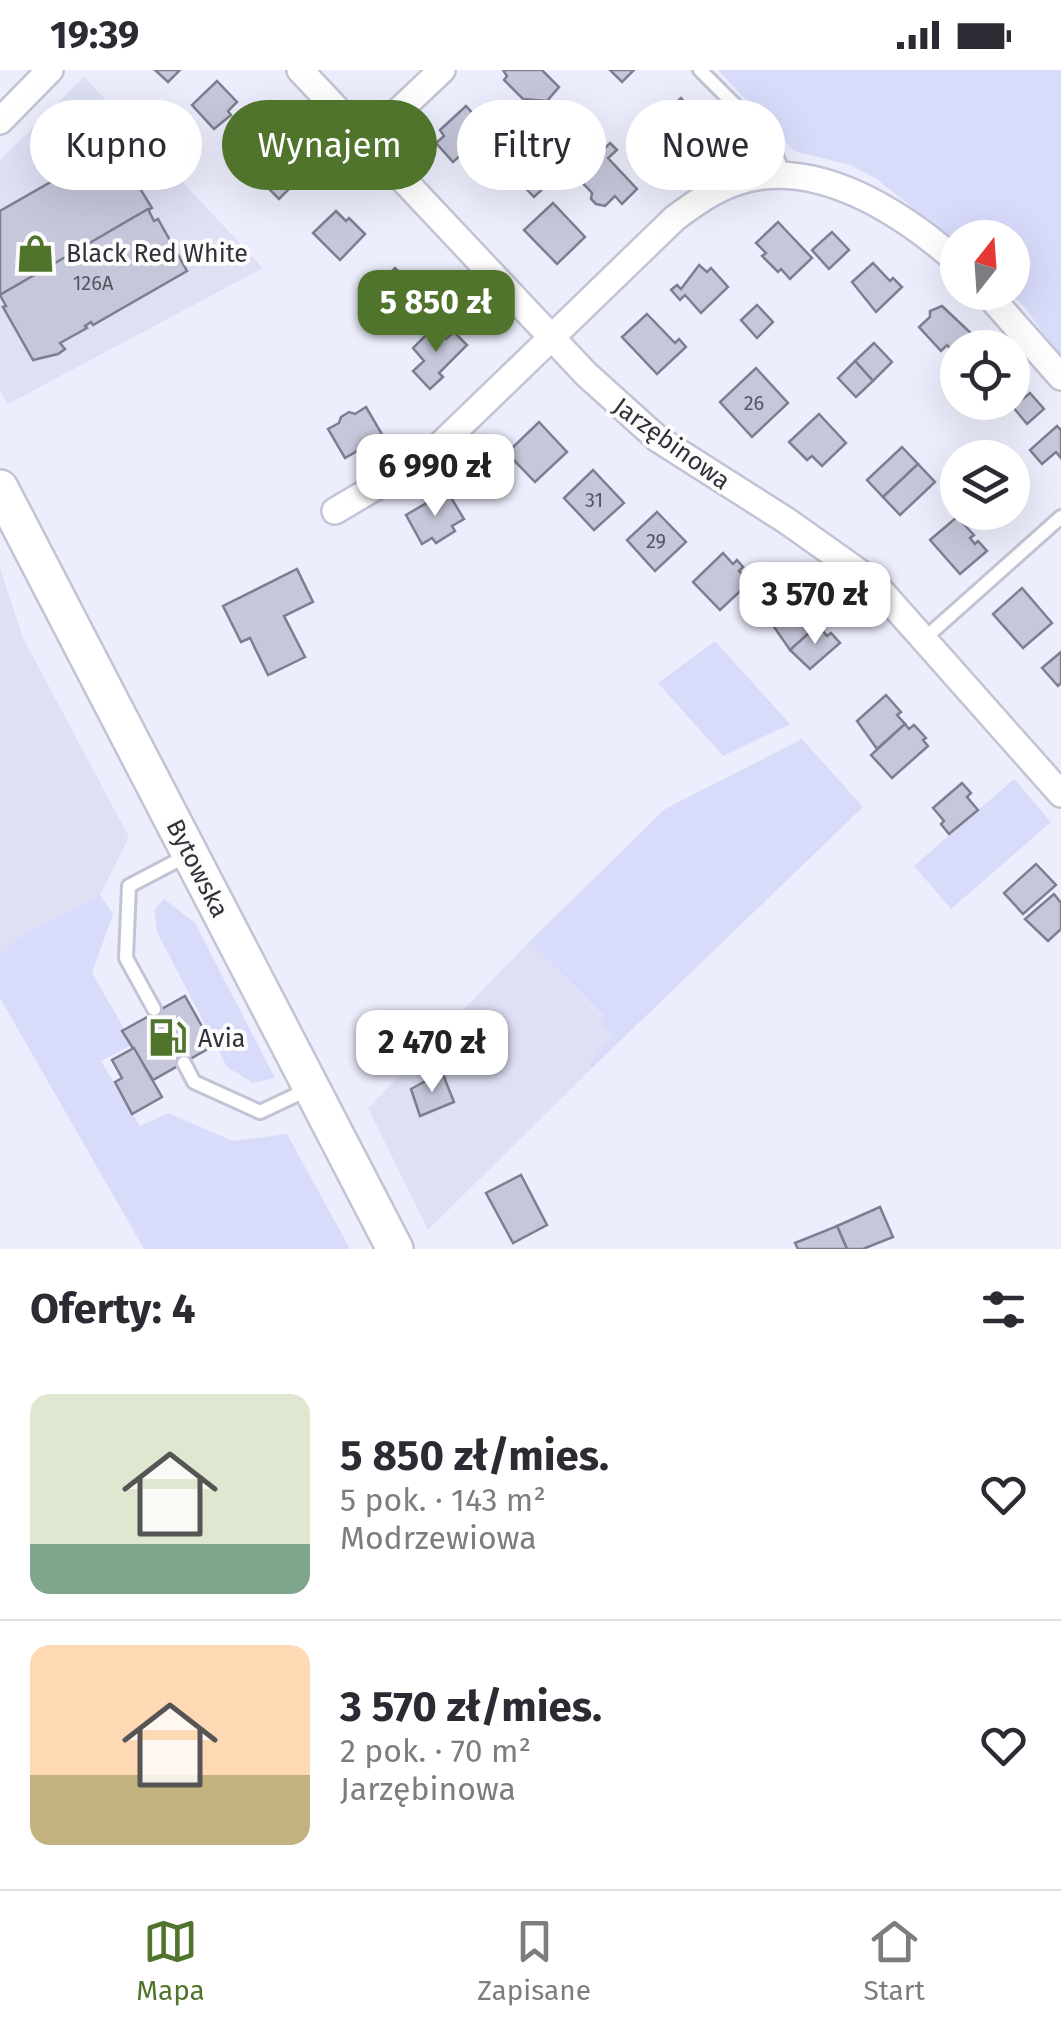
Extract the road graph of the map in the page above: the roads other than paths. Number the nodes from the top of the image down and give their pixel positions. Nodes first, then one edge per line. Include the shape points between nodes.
1 (50, 70) edge
2 (300, 70) edge
3 (442, 70) edge
4 (700, 70) edge
5 (329, 100) edge
6 (410, 100) edge
7 (0, 121) edge
8 (786, 176) junction
9 (414, 190) edge
10 (940, 246) edge
11 (1002, 310) edge
12 (552, 339) junction
13 (1061, 377) edge
14 (0, 488) edge
15 (335, 511) dead end
16 (1061, 517) edge
17 (924, 639) junction
18 (1061, 794) edge
19 (190, 854) junction
20 (154, 1009) dead end
21 (184, 1063) dead end
22 (312, 1088) junction
23 (395, 1249) edge

1 - 7 street
2 - 5 street, Jarzębinowa
3 - 6 street
4 - 8 lane via 768,138
8 - 10 street via 854,194
8 - 12 street via 738,182 705,196
9 - 12 street, Jarzębinowa
11 - 13 street
12 - 15 street via 431,454
12 - 17 street, Jarzębinowa via 658,438 861,572
14 - 19 main road, Bytowska
16 - 17 lane
17 - 18 street, Jarzębinowa
19 - 20 lane via 129,886 126,958
19 - 22 main road, Bytowska
21 - 22 lane via 194,1082 260,1112
22 - 23 main road, Bytowska

